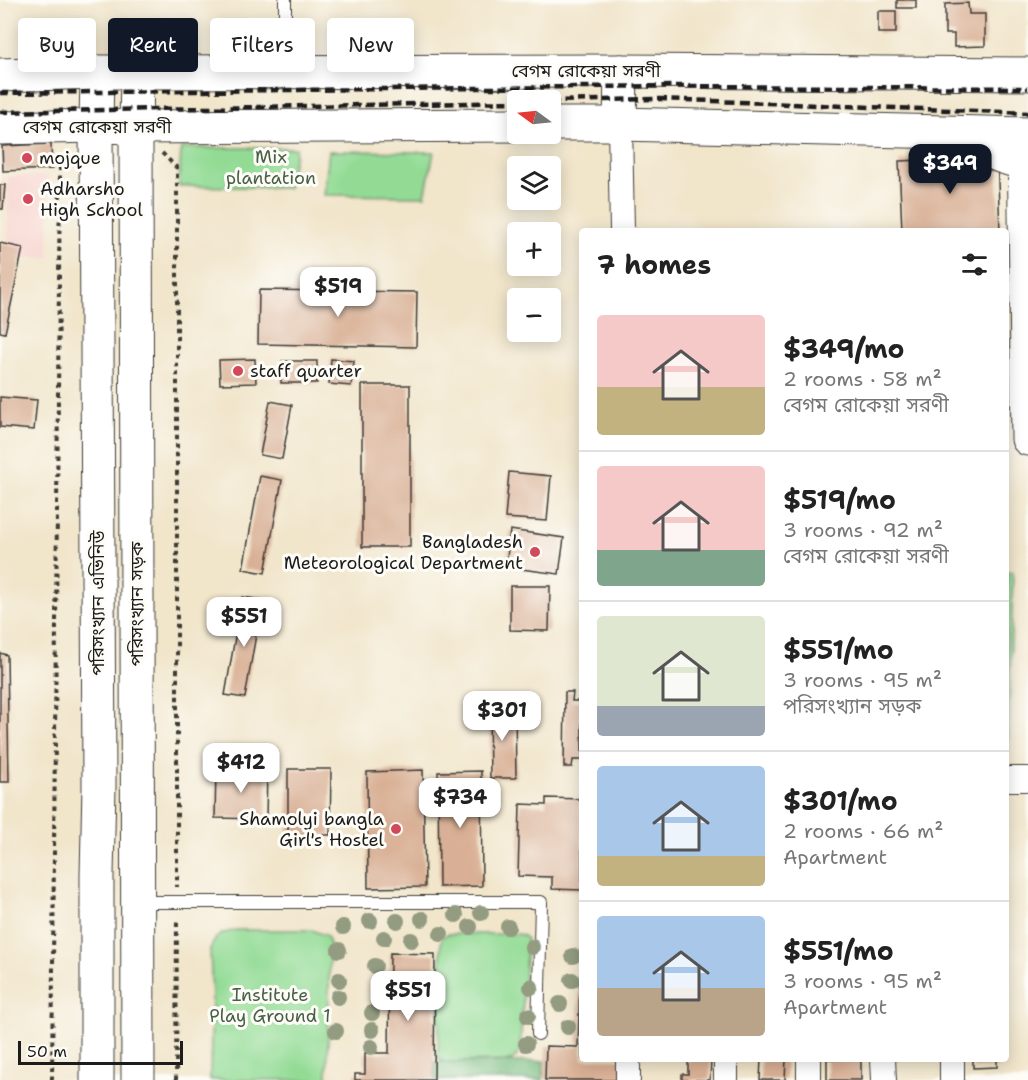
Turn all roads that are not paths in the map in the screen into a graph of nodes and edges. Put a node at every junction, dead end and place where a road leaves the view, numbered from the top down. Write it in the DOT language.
graph roads {
  1 [pos="285,0"];
  2 [pos="285,18"];
  3 [pos="315,71"];
  4 [pos="621,71"];
  5 [pos="97,72"];
  6 [pos="108,72"];
  7 [pos="137,72"];
  8 [pos="1028,74"];
  9 [pos="0,75"];
  10 [pos="507,124"];
  11 [pos="561,124"];
  12 [pos="620,124"];
  13 [pos="96,126"];
  14 [pos="136,127"];
  15 [pos="0,128"];
  16 [pos="1026,150"];
  17 [pos="622,228"];
  18 [pos="1028,439"];
  19 [pos="1009,779"];
  20 [pos="1028,779"];
  21 [pos="138,902"];
  22 [pos="538,1034"];
  23 [pos="628,1062"];
  24 [pos="808,1062"];
  25 [pos="884,1062"];
  26 [pos="952,1062"];
  27 [pos="97,1080"];
  28 [pos="138,1080"];
  29 [pos="628,1080"];
  30 [pos="809,1080"];
  31 [pos="884,1080"];
  32 [pos="952,1080"];
  1 -- 2 [label="lane"];
  3 -- 4 [label="main road, বেগম রোকেয়া সরণী"];
  4 -- 8 [label="main road, বেগম রোকেয়া সরণী"];
  4 -- 12 [label="main road"];
  5 -- 6 [label="main road, বেগম রোকেয়া সরণী"];
  5 -- 9 [label="main road, বেগম রোকেয়া সরণী"];
  5 -- 13 [label="main road, পরিসংখ্যান এভিনিউ"];
  7 -- 14 [label="main road, পরিসংখ্যান সড়ক"];
  10 -- 14 [label="main road, বেগম রোকেয়া সরণী"];
  11 -- 12 [label="main road"];
  12 -- 16 [label="main road"];
  12 -- 17 [label="street"];
  13 -- 14 [label="main road, বেগম রোকেয়া সরণী"];
  13 -- 15 [label="main road, বেগম রোকেয়া সরণী"];
  13 -- 27 [label="main road, পরিসংখ্যান এভিনিউ"];
  14 -- 21 [label="main road, পরিসংখ্যান সড়ক"];
  16 -- 18 [label="main road"];
  19 -- 20 [label="street"];
  21 -- 22 [label="lane"];
  21 -- 28 [label="main road, পরিসংখ্যান সড়ক"];
  23 -- 29 [label="street"];
  24 -- 30 [label="street"];
  25 -- 31 [label="street"];
  26 -- 32 [label="street"];
}
